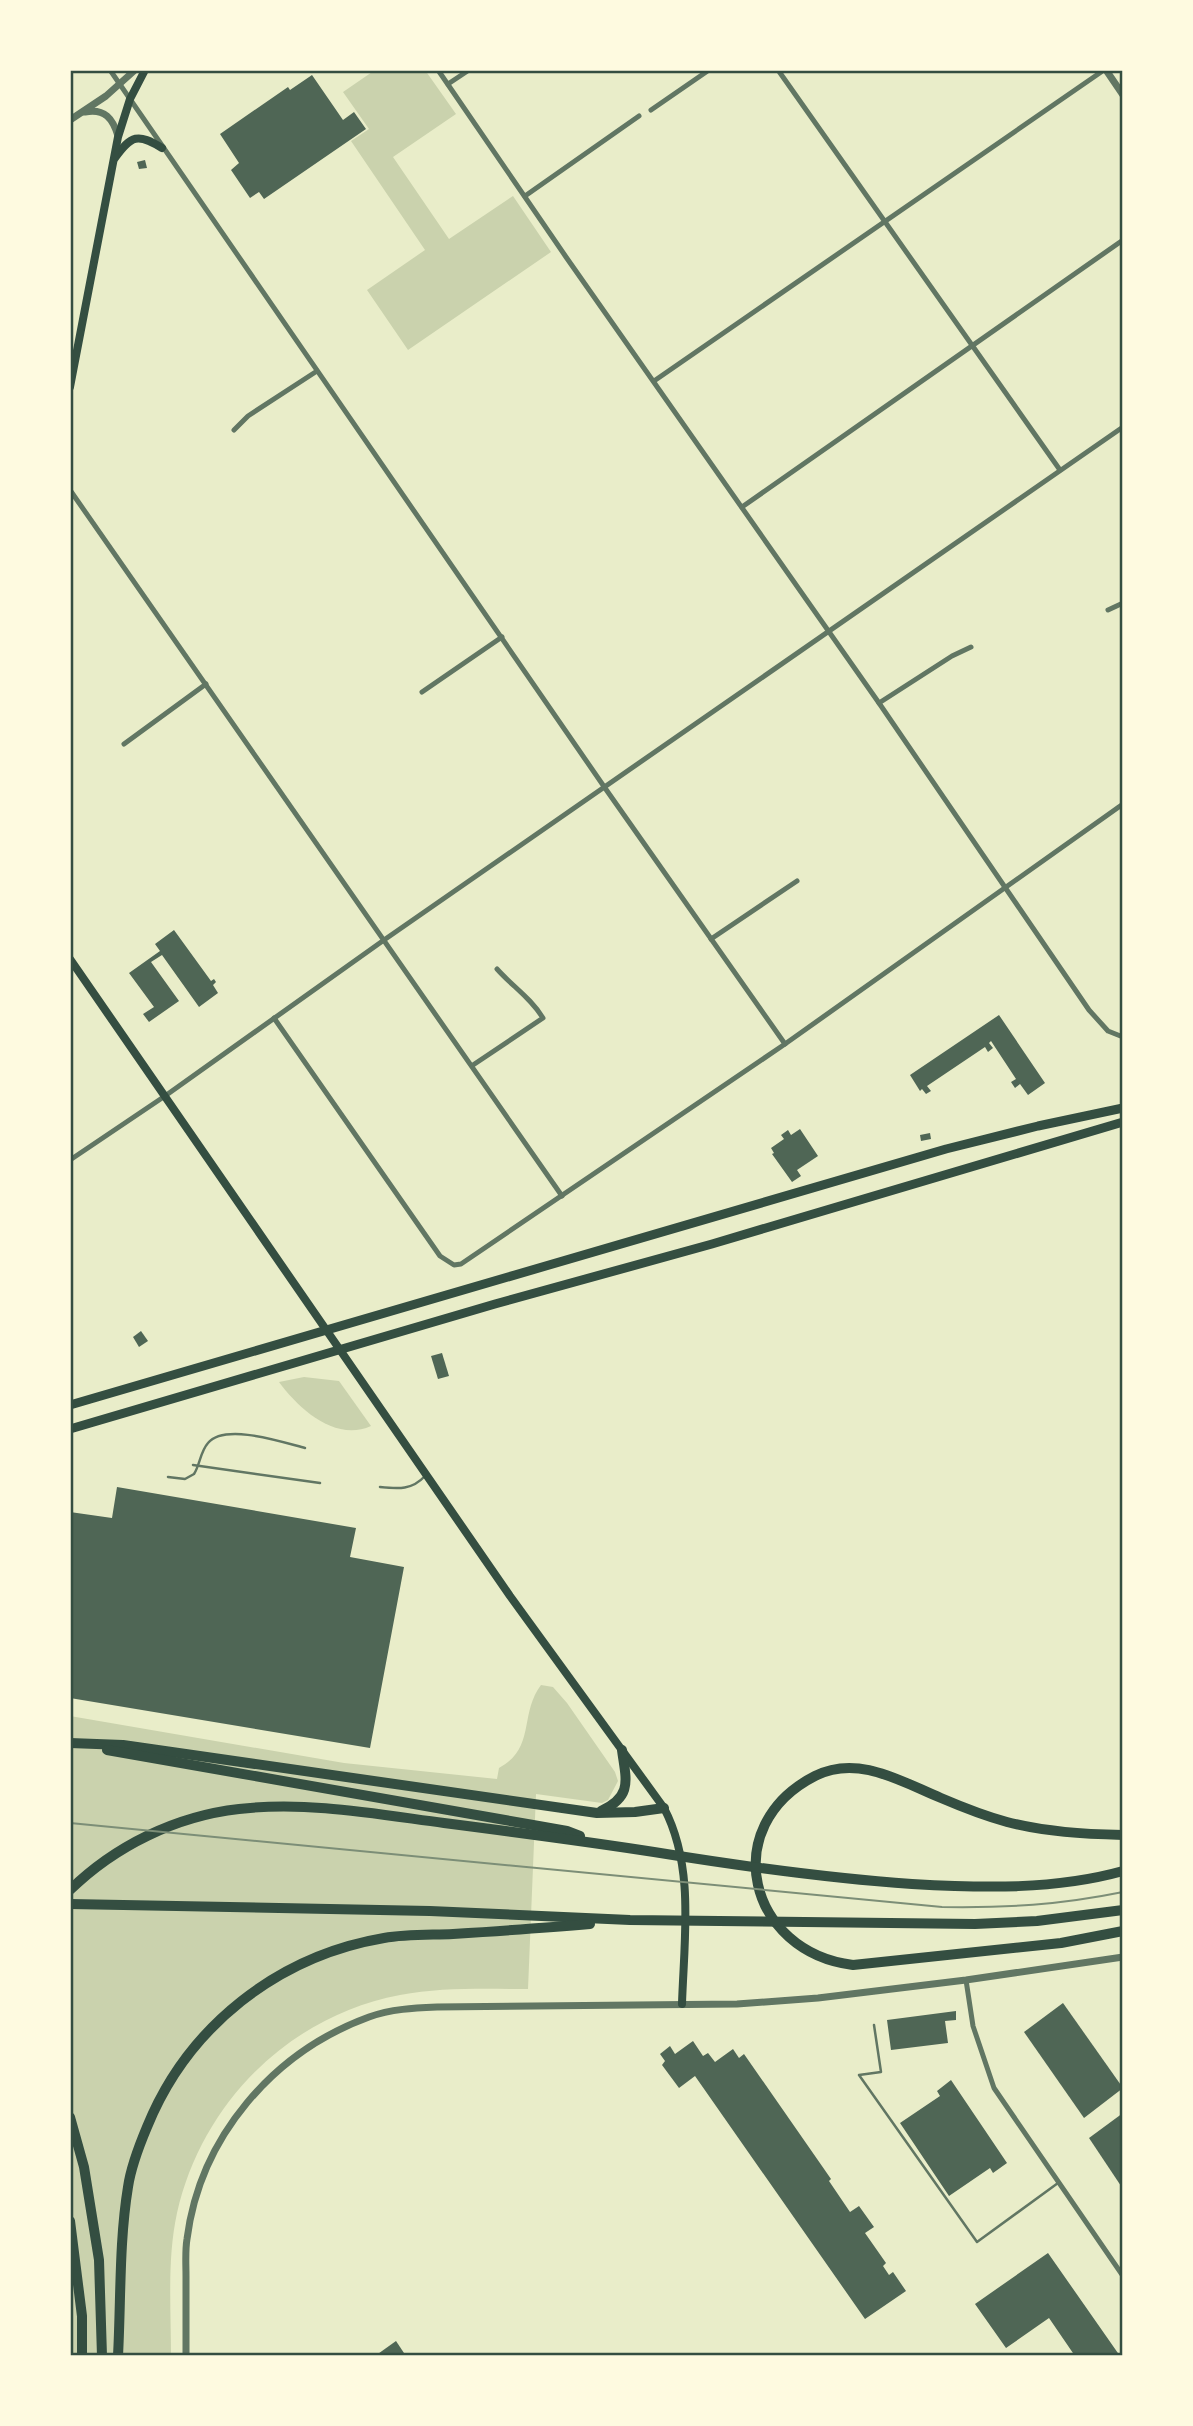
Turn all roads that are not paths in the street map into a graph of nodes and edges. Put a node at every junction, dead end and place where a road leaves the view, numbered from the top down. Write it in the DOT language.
graph roads {
  1 [pos="110,70"];
  2 [pos="135,70"];
  3 [pos="145,70"];
  4 [pos="438,70"];
  5 [pos="469,70"];
  6 [pos="709,70"];
  7 [pos="778,70"];
  8 [pos="1105,70"];
  9 [pos="120,84"];
  10 [pos="448,84"];
  11 [pos="1123,94"];
  12 [pos="130,99"];
  13 [pos="652,110"];
  14 [pos="81,113"];
  15 [pos="639,116"];
  16 [pos="70,120"];
  17 [pos="118,137"];
  18 [pos="162,148"];
  19 [pos="113,160"];
  20 [pos="525,196"];
  21 [pos="884,222"];
  22 [pos="1123,240"];
  23 [pos="972,345"];
  24 [pos="317,371"];
  25 [pos="654,381"];
  26 [pos="70,387"];
  27 [pos="1123,427"];
  28 [pos="234,430"];
  29 [pos="1060,470"];
  30 [pos="70,490"];
  31 [pos="742,507"];
  32 [pos="1123,603"];
  33 [pos="1108,610"];
  34 [pos="829,632"];
  35 [pos="502,637"];
  36 [pos="971,647"];
  37 [pos="206,684"];
  38 [pos="422,692"];
  39 [pos="879,703"];
  40 [pos="124,744"];
  41 [pos="605,788"];
  42 [pos="1123,804"];
  43 [pos="797,881"];
  44 [pos="1004,888"];
  45 [pos="711,939"];
  46 [pos="384,940"];
  47 [pos="70,960"];
  48 [pos="497,969"];
  49 [pos="274,1018"];
  50 [pos="1123,1037"];
  51 [pos="785,1044"];
  52 [pos="472,1065"];
  53 [pos="165,1096"];
  54 [pos="1123,1108"];
  55 [pos="1123,1122"];
  56 [pos="70,1160"];
  57 [pos="562,1196"];
  58 [pos="326,1330"];
  59 [pos="339,1350"];
  60 [pos="70,1405"];
  61 [pos="70,1429"];
  62 [pos="305,1448"];
  63 [pos="193,1465"];
  64 [pos="426,1475"];
  65 [pos="168,1477"];
  66 [pos="320,1483"];
  67 [pos="380,1487"];
  68 [pos="70,1743"];
  69 [pos="622,1750"];
  70 [pos="664,1808"];
  71 [pos="597,1812"];
  72 [pos="1123,1836"];
  73 [pos="599,1843"];
  74 [pos="1123,1871"];
  75 [pos="70,1890"];
  76 [pos="70,1904"];
  77 [pos="1123,1910"];
  78 [pos="630,1920"];
  79 [pos="1123,1931"];
  80 [pos="1123,1957"];
  81 [pos="966,1980"];
  82 [pos="682,2004"];
  83 [pos="874,2025"];
  84 [pos="70,2118"];
  85 [pos="1058,2183"];
  86 [pos="70,2221"];
  87 [pos="1123,2276"];
  88 [pos="82,2356"];
  89 [pos="102,2356"];
  90 [pos="118,2356"];
  91 [pos="186,2356"];
  1 -- 9 [label="street"];
  2 -- 9 [label="street"];
  3 -- 12 [label="main road"];
  4 -- 10 [label="street"];
  5 -- 10 [label="street"];
  6 -- 13 [label="street"];
  7 -- 21 [label="street"];
  8 -- 11 [label="street"];
  8 -- 21 [label="street"];
  9 -- 12 [label="street"];
  9 -- 14 [label="street"];
  10 -- 20 [label="street"];
  12 -- 17 [label="main road"];
  12 -- 18 [label="street"];
  14 -- 16 [label="street"];
  14 -- 17 [label="street"];
  15 -- 20 [label="street"];
  17 -- 19 [label="main road"];
  18 -- 19 [label="main road"];
  18 -- 24 [label="street"];
  19 -- 26 [label="main road"];
  20 -- 25 [label="street"];
  21 -- 23 [label="street"];
  21 -- 25 [label="street"];
  22 -- 23 [label="street"];
  23 -- 29 [label="street"];
  23 -- 31 [label="street"];
  24 -- 28 [label="street"];
  24 -- 35 [label="street"];
  25 -- 31 [label="street"];
  27 -- 29 [label="street"];
  29 -- 34 [label="street"];
  30 -- 37 [label="street"];
  31 -- 34 [label="street"];
  32 -- 33 [label="street"];
  34 -- 39 [label="street"];
  34 -- 41 [label="street"];
  35 -- 38 [label="street"];
  35 -- 41 [label="street"];
  36 -- 39 [label="street"];
  37 -- 40 [label="street"];
  37 -- 46 [label="street"];
  39 -- 44 [label="street"];
  41 -- 45 [label="street"];
  41 -- 46 [label="street"];
  42 -- 44 [label="street"];
  43 -- 45 [label="street"];
  44 -- 50 [label="street"];
  44 -- 51 [label="street"];
  45 -- 51 [label="street"];
  46 -- 49 [label="street"];
  46 -- 52 [label="street"];
  47 -- 53 [label="main road"];
  48 -- 52 [label="street"];
  49 -- 53 [label="street"];
  49 -- 57 [label="street"];
  51 -- 57 [label="street"];
  52 -- 57 [label="street"];
  53 -- 56 [label="street"];
  53 -- 58 [label="main road"];
  54 -- 58 [label="main road"];
  55 -- 59 [label="main road"];
  58 -- 59 [label="main road"];
  58 -- 60 [label="main road"];
  59 -- 61 [label="main road"];
  59 -- 64 [label="main road"];
  62 -- 65 [label="lane"];
  63 -- 66 [label="lane"];
  64 -- 67 [label="lane"];
  64 -- 69 [label="main road"];
  68 -- 71 [label="highway"];
  68 -- 73 [label="highway"];
  69 -- 70 [label="main road"];
  69 -- 71 [label="highway"];
  70 -- 71 [label="highway"];
  70 -- 82 [label="main road"];
  72 -- 79 [label="highway"];
  73 -- 74 [label="highway"];
  73 -- 75 [label="highway"];
  76 -- 78 [label="highway"];
  77 -- 78 [label="highway"];
  78 -- 90 [label="highway"];
  80 -- 81 [label="street"];
  81 -- 82 [label="street"];
  81 -- 85 [label="street"];
  82 -- 91 [label="street"];
  83 -- 85 [label="lane"];
  84 -- 89 [label="highway"];
  85 -- 87 [label="street"];
  86 -- 88 [label="highway"];
}
